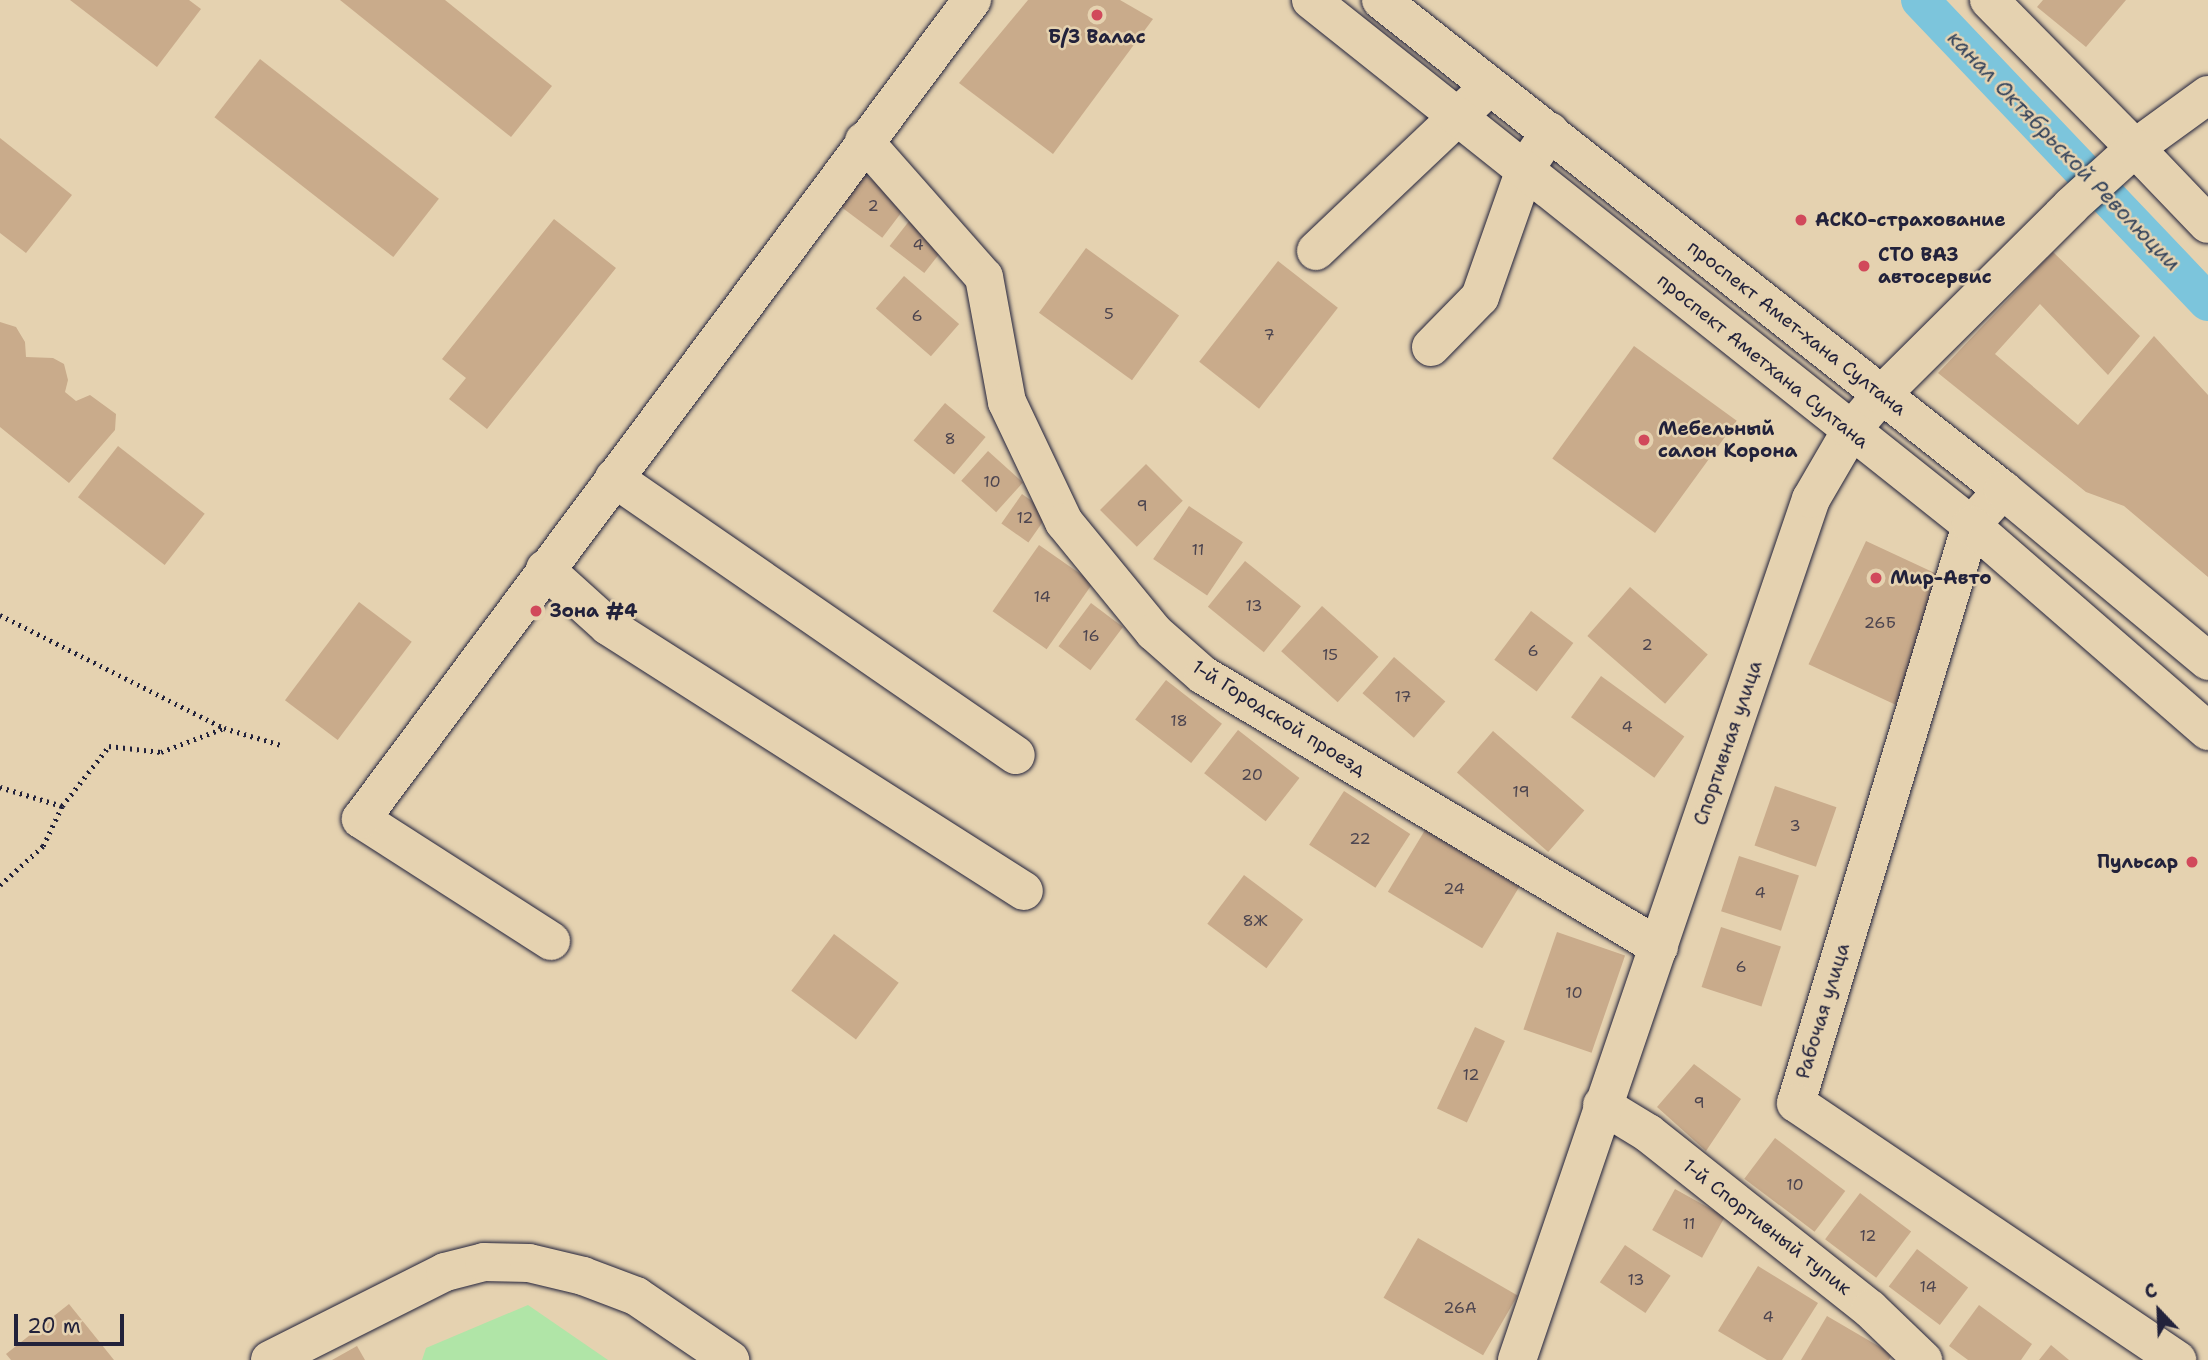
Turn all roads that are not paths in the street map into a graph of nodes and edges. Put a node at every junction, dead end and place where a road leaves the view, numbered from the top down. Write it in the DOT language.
graph roads {
  1 [pos="972,0"];
  2 [pos="1311,0"];
  3 [pos="1381,0"];
  4 [pos="1989,0"];
  5 [pos="1489,87"];
  6 [pos="2208,95"];
  7 [pos="1460,115"];
  8 [pos="1550,132"];
  9 [pos="864,141"];
  10 [pos="2135,148"];
  11 [pos="1525,169"];
  12 [pos="2208,224"];
  13 [pos="1316,251"];
  14 [pos="1431,347"];
  15 [pos="1881,395"];
  16 [pos="1850,432"];
  17 [pos="614,478"];
  18 [pos="2003,489"];
  19 [pos="1971,525"];
  20 [pos="545,569"];
  21 [pos="2208,661"];
  22 [pos="2208,731"];
  23 [pos="1016,755"];
  24 [pos="1024,891"];
  25 [pos="551,941"];
  26 [pos="1659,947"];
  27 [pos="1602,1105"];
  28 [pos="270,1360"];
  29 [pos="730,1360"];
  30 [pos="1517,1360"];
  31 [pos="1923,1360"];
  32 [pos="2176,1360"];
  1 -- 9 [label="street"];
  2 -- 7 [label="street, проспект Аметхана Султана"];
  3 -- 5 [label="street, проспект Амет-хана Султана"];
  4 -- 10 [label="street"];
  5 -- 7 [label="street"];
  5 -- 8 [label="street, проспект Амет-хана Султана"];
  6 -- 10 [label="street, Спортивная улица"];
  7 -- 11 [label="street, проспект Аметхана Султана"];
  7 -- 13 [label="street"];
  8 -- 11 [label="street"];
  8 -- 15 [label="street, проспект Амет-хана Султана"];
  9 -- 17 [label="street"];
  9 -- 26 [label="street, 1-й Городской проезд"];
  10 -- 12 [label="street"];
  10 -- 15 [label="street, Спортивная улица"];
  11 -- 14 [label="street"];
  11 -- 16 [label="street, проспект Аметхана Султана"];
  15 -- 16 [label="street, Спортивная улица"];
  15 -- 18 [label="street, проспект Амет-хана Султана"];
  16 -- 19 [label="street, проспект Аметхана Султана"];
  16 -- 26 [label="street, Спортивная улица"];
  17 -- 20 [label="street"];
  17 -- 23 [label="street"];
  18 -- 19 [label="street, Рабочая улица"];
  18 -- 21 [label="street, проспект Амет-хана Султана"];
  19 -- 22 [label="street, проспект Аметхана Султана"];
  19 -- 32 [label="street, Рабочая улица"];
  20 -- 24 [label="street"];
  20 -- 25 [label="street"];
  26 -- 27 [label="street, Спортивная улица"];
  27 -- 30 [label="street, Спортивная улица"];
  27 -- 31 [label="street, 1-й Спортивный тупик"];
  28 -- 29 [label="street"];
}
